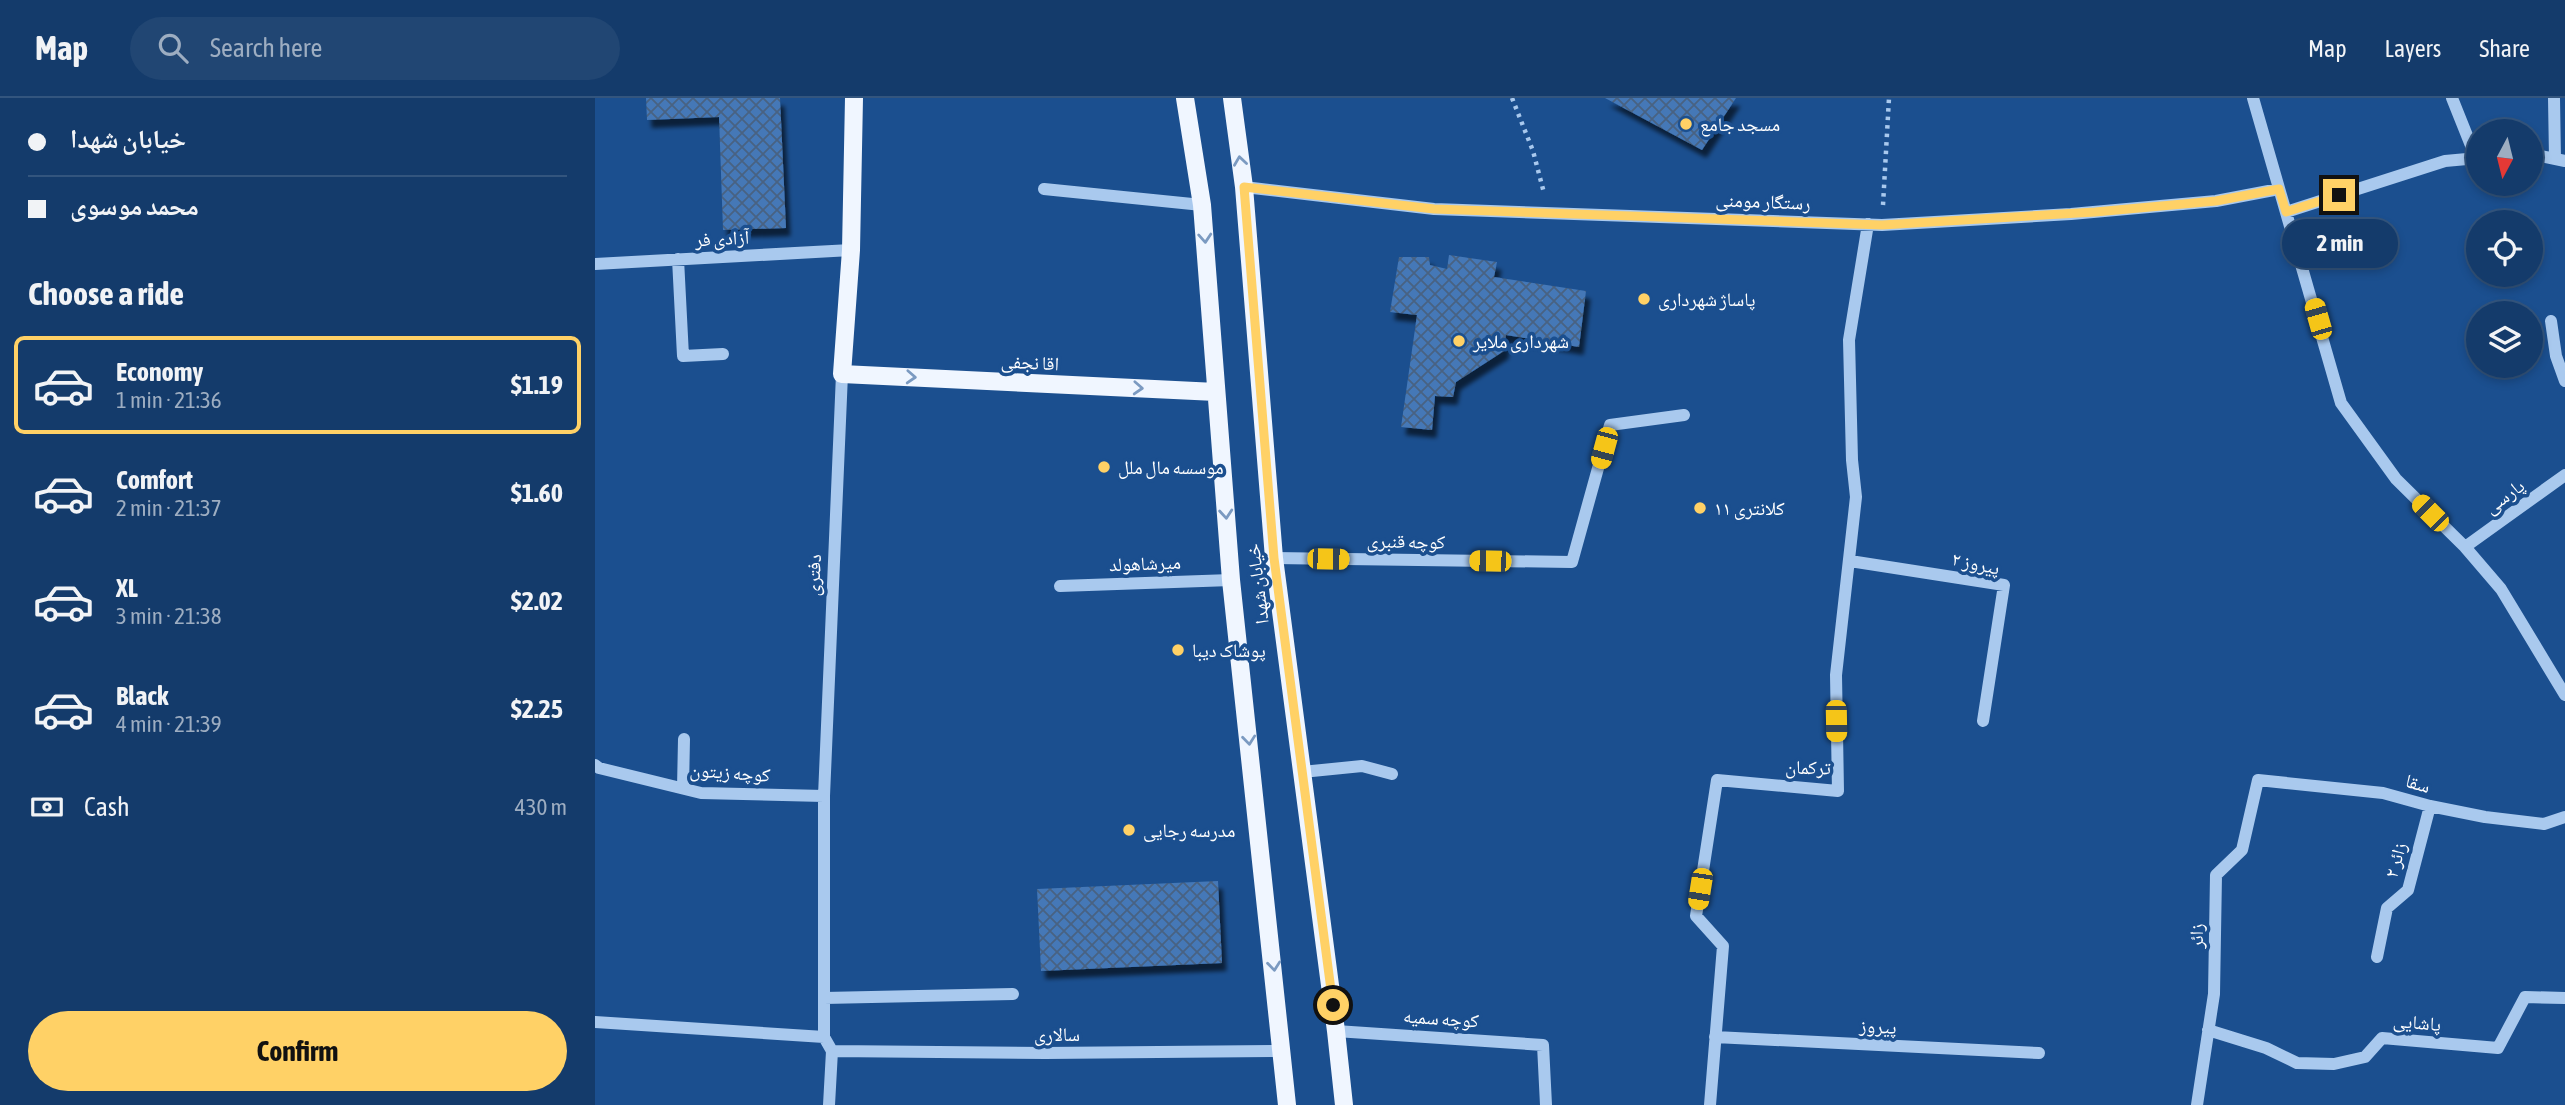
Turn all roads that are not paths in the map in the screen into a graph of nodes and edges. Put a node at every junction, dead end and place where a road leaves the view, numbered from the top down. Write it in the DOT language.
graph roads {
  1 [pos="854,98"];
  2 [pos="1185,98"];
  3 [pos="1232,98"];
  4 [pos="2253,98"];
  5 [pos="2452,98"];
  6 [pos="2554,98"];
  7 [pos="2466,132"];
  8 [pos="2466,159"];
  9 [pos="2560,160"];
  10 [pos="1244,187"];
  11 [pos="1044,188"];
  12 [pos="2279,189"];
  13 [pos="1202,205"];
  14 [pos="2286,212"];
  15 [pos="1867,224"];
  16 [pos="851,250"];
  17 [pos="678,259"];
  18 [pos="595,264"];
  19 [pos="2551,321"];
  20 [pos="723,354"];
  21 [pos="842,374"];
  22 [pos="2565,381"];
  23 [pos="1216,392"];
  24 [pos="1684,415"];
  25 [pos="2565,475"];
  26 [pos="2465,547"];
  27 [pos="1274,558"];
  28 [pos="1850,561"];
  29 [pos="1231,580"];
  30 [pos="1060,586"];
  31 [pos="2565,695"];
  32 [pos="1983,721"];
  33 [pos="684,738"];
  34 [pos="595,765"];
  35 [pos="1302,772"];
  36 [pos="1392,774"];
  37 [pos="2258,779"];
  38 [pos="683,788"];
  39 [pos="824,796"];
  40 [pos="2430,806"];
  41 [pos="2565,817"];
  42 [pos="2377,957"];
  43 [pos="1013,994"];
  44 [pos="824,998"];
  45 [pos="2565,998"];
  46 [pos="595,1022"];
  47 [pos="2208,1030"];
  48 [pos="1336,1031"];
  49 [pos="824,1037"];
  50 [pos="1715,1037"];
  51 [pos="832,1051"];
  52 [pos="1283,1051"];
  53 [pos="2039,1054"];
  54 [pos="829,1105"];
  55 [pos="1287,1105"];
  56 [pos="1344,1105"];
  57 [pos="1546,1105"];
  58 [pos="1710,1105"];
  59 [pos="2197,1105"];
  1 -- 16 [label="main road, دفتری"];
  2 -- 13 [label="main road, خیابان شهدا"];
  10 -- 3 [label="main road, خیابان شهدا, one-way"];
  4 -- 12 [label="street"];
  5 -- 7 [label="street"];
  6 -- 9 [label="street"];
  8 -- 14 [label="street"];
  10 -- 15 [label="street, رستگار مومنی"];
  10 -- 27 [label="main road, خیابان شهدا"];
  11 -- 13 [label="street"];
  12 -- 14 [label="street"];
  12 -- 15 [label="street, رستگار مومنی"];
  13 -- 23 [label="main road, خیابان شهدا, one-way"];
  14 -- 26 [label="street"];
  15 -- 28 [label="street, ترکمان"];
  16 -- 17 [label="street, آزادی فر"];
  16 -- 21 [label="main road, دفتری"];
  17 -- 18 [label="street, آزادی فر"];
  17 -- 20 [label="street"];
  19 -- 22 [label="street"];
  21 -- 23 [label="main road, اقا نجفی, one-way"];
  21 -- 39 [label="street, دفتری"];
  23 -- 29 [label="main road, خیابان شهدا, one-way"];
  24 -- 27 [label="street, کوچه قنبری"];
  25 -- 26 [label="street, پارسی"];
  26 -- 31 [label="street"];
  27 -- 35 [label="main road, خیابان شهدا"];
  28 -- 32 [label="street, پیروز ۲"];
  28 -- 50 [label="street, ترکمان"];
  29 -- 30 [label="street, میرشاهولد"];
  29 -- 52 [label="main road, خیابان شهدا, one-way"];
  33 -- 38 [label="street"];
  34 -- 38 [label="street, کوچه زیتون"];
  35 -- 36 [label="street"];
  35 -- 48 [label="main road, خیابان شهدا"];
  37 -- 40 [label="street, سقا"];
  37 -- 47 [label="street, زائر"];
  38 -- 39 [label="street, کوچه زیتون"];
  39 -- 44 [label="street, دفتری"];
  40 -- 41 [label="street, سقا"];
  40 -- 42 [label="street, زائر ۲"];
  43 -- 44 [label="street"];
  44 -- 49 [label="street, دفتری"];
  45 -- 47 [label="street, پاشایی"];
  46 -- 49 [label="street"];
  47 -- 59 [label="street, زائر"];
  48 -- 56 [label="main road, خیابان شهدا"];
  48 -- 57 [label="street, کوچه سمیه"];
  49 -- 51 [label="street, دفتری"];
  50 -- 53 [label="street, پیروز"];
  50 -- 58 [label="street, ترکمان"];
  51 -- 52 [label="street, سالاری"];
  51 -- 54 [label="street"];
  52 -- 55 [label="main road, خیابان شهدا"];
}
